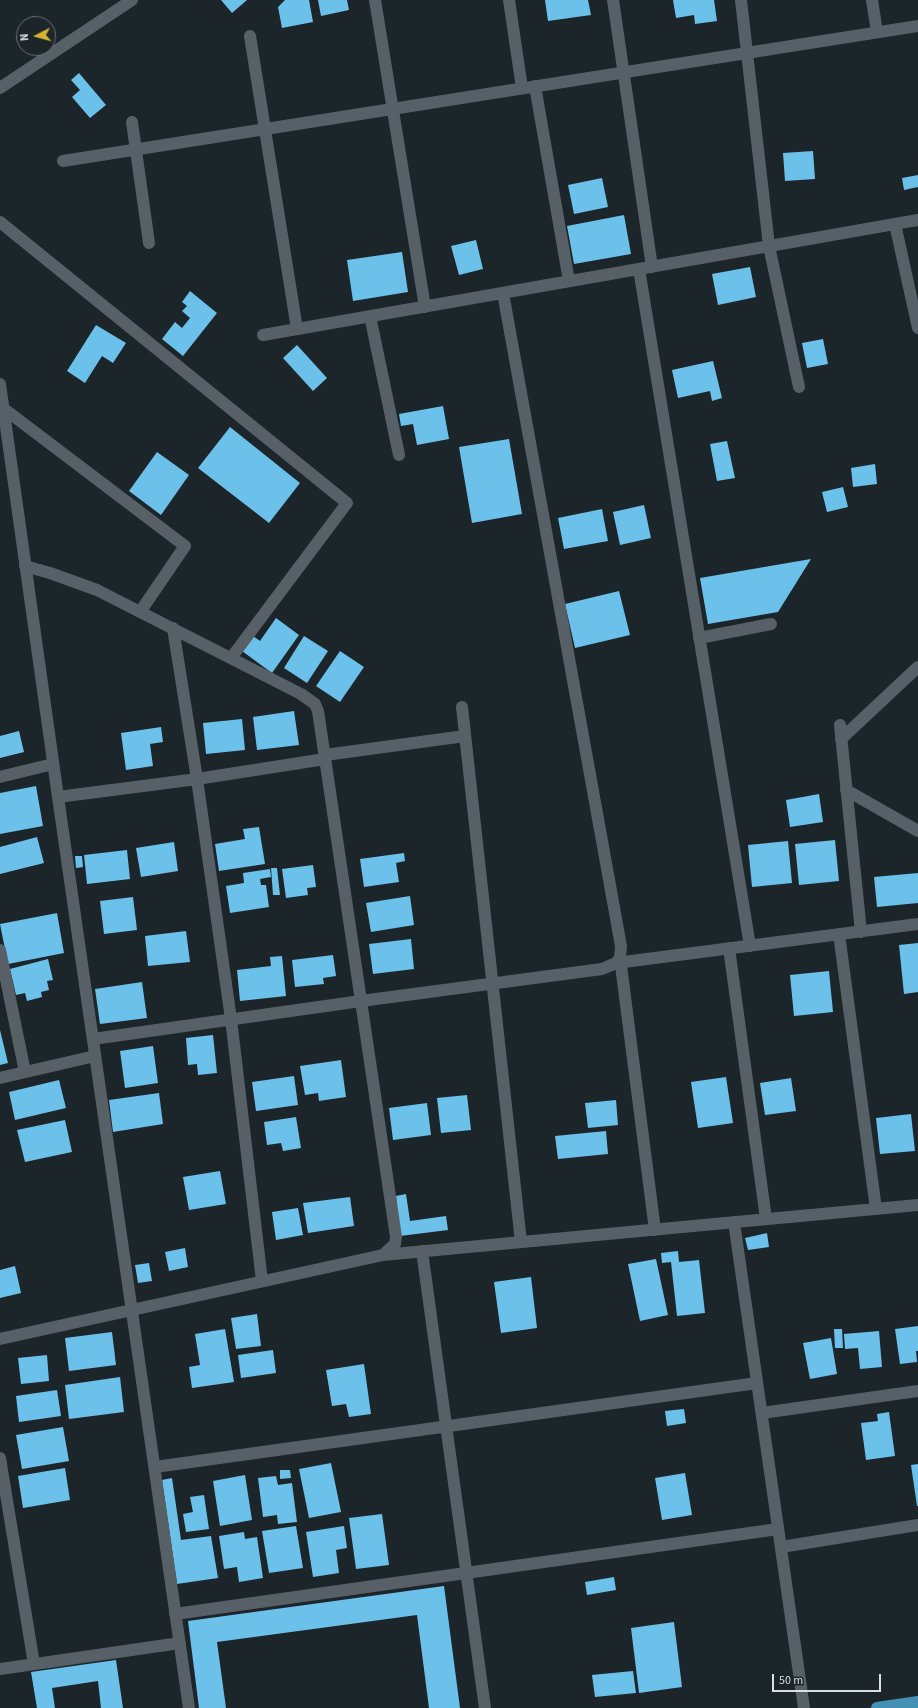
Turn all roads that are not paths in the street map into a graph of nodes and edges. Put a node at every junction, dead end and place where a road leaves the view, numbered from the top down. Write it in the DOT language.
graph roads {
  1 [pos="132,0"];
  2 [pos="375,0"];
  3 [pos="509,0"];
  4 [pos="613,0"];
  5 [pos="741,0"];
  6 [pos="872,0"];
  7 [pos="918,26"];
  8 [pos="877,32"];
  9 [pos="250,36"];
  10 [pos="747,52"];
  11 [pos="623,72"];
  12 [pos="535,86"];
  13 [pos="0,88"];
  14 [pos="522,88"];
  15 [pos="393,108"];
  16 [pos="132,122"];
  17 [pos="265,129"];
  18 [pos="136,149"];
  19 [pos="63,161"];
  20 [pos="918,220"];
  21 [pos="0,222"];
  22 [pos="895,224"];
  23 [pos="149,243"];
  24 [pos="769,246"];
  25 [pos="652,267"];
  26 [pos="638,269"];
  27 [pos="569,281"];
  28 [pos="503,293"];
  29 [pos="425,307"];
  30 [pos="370,316"];
  31 [pos="918,328"];
  32 [pos="297,329"];
  33 [pos="264,335"];
  34 [pos="0,384"];
  35 [pos="799,387"];
  36 [pos="3,408"];
  37 [pos="399,455"];
  38 [pos="26,566"];
  39 [pos="140,612"];
  40 [pos="771,624"];
  41 [pos="173,628"];
  42 [pos="699,638"];
  43 [pos="231,658"];
  44 [pos="918,667"];
  45 [pos="462,707"];
  46 [pos="840,725"];
  47 [pos="465,736"];
  48 [pos="841,739"];
  49 [pos="325,757"];
  50 [pos="53,764"];
  51 [pos="0,777"];
  52 [pos="197,779"];
  53 [pos="846,790"];
  54 [pos="58,797"];
  55 [pos="918,831"];
  56 [pos="918,924"];
  57 [pos="861,932"];
  58 [pos="839,934"];
  59 [pos="750,946"];
  60 [pos="729,948"];
  61 [pos="0,950"];
  62 [pos="619,961"];
  63 [pos="492,984"];
  64 [pos="361,1001"];
  65 [pos="231,1019"];
  66 [pos="93,1039"];
  67 [pos="95,1056"];
  68 [pos="24,1072"];
  69 [pos="0,1078"];
  70 [pos="918,1205"];
  71 [pos="876,1209"];
  72 [pos="766,1219"];
  73 [pos="734,1222"];
  74 [pos="655,1230"];
  75 [pos="521,1242"];
  76 [pos="422,1251"];
  77 [pos="383,1255"];
  78 [pos="262,1281"];
  79 [pos="132,1309"];
  80 [pos="0,1339"];
  81 [pos="757,1383"];
  82 [pos="918,1391"];
  83 [pos="762,1413"];
  84 [pos="446,1427"];
  85 [pos="0,1458"];
  86 [pos="155,1467"];
  87 [pos="918,1525"];
  88 [pos="778,1529"];
  89 [pos="781,1547"];
  90 [pos="466,1573"];
  91 [pos="175,1614"];
  92 [pos="180,1643"];
  93 [pos="34,1664"];
  94 [pos="0,1669"];
  95 [pos="918,1702"];
  96 [pos="189,1708"];
  97 [pos="485,1708"];
  98 [pos="804,1708"];
  99 [pos="877,1708"];
  1 -- 13 [label="street"];
  2 -- 15 [label="street"];
  3 -- 14 [label="street"];
  4 -- 11 [label="street"];
  5 -- 10 [label="street"];
  6 -- 8 [label="street"];
  7 -- 8 [label="street"];
  8 -- 10 [label="street"];
  9 -- 17 [label="street"];
  10 -- 11 [label="street"];
  10 -- 24 [label="street"];
  11 -- 12 [label="street"];
  11 -- 25 [label="street"];
  12 -- 14 [label="street"];
  12 -- 27 [label="street"];
  14 -- 15 [label="street"];
  15 -- 17 [label="street"];
  15 -- 29 [label="street"];
  16 -- 18 [label="street"];
  17 -- 18 [label="street"];
  17 -- 32 [label="street"];
  18 -- 19 [label="street"];
  18 -- 23 [label="street"];
  20 -- 22 [label="street"];
  21 -- 43 [label="street"];
  22 -- 24 [label="street"];
  22 -- 31 [label="street"];
  24 -- 25 [label="street"];
  24 -- 35 [label="street"];
  25 -- 26 [label="street"];
  26 -- 27 [label="street"];
  26 -- 42 [label="street"];
  27 -- 28 [label="street"];
  28 -- 29 [label="street"];
  28 -- 62 [label="street"];
  29 -- 30 [label="street"];
  30 -- 32 [label="street"];
  30 -- 37 [label="street"];
  32 -- 33 [label="street"];
  34 -- 36 [label="street"];
  36 -- 38 [label="street"];
  36 -- 39 [label="street"];
  38 -- 39 [label="street"];
  38 -- 50 [label="street"];
  39 -- 41 [label="street"];
  40 -- 42 [label="street"];
  41 -- 43 [label="street"];
  41 -- 52 [label="street"];
  42 -- 59 [label="street"];
  43 -- 49 [label="street"];
  44 -- 48 [label="street"];
  45 -- 47 [label="street"];
  46 -- 48 [label="street"];
  47 -- 49 [label="street"];
  47 -- 63 [label="street"];
  48 -- 53 [label="street"];
  49 -- 52 [label="street"];
  49 -- 64 [label="street"];
  50 -- 51 [label="street"];
  50 -- 54 [label="street"];
  52 -- 54 [label="street"];
  52 -- 65 [label="street"];
  53 -- 55 [label="street"];
  53 -- 57 [label="street"];
  54 -- 66 [label="street"];
  56 -- 57 [label="street"];
  57 -- 58 [label="street"];
  58 -- 59 [label="street"];
  58 -- 71 [label="street"];
  59 -- 60 [label="street"];
  60 -- 62 [label="street"];
  60 -- 72 [label="street"];
  61 -- 68 [label="street"];
  62 -- 63 [label="street"];
  62 -- 74 [label="street"];
  63 -- 64 [label="street"];
  63 -- 75 [label="street"];
  64 -- 65 [label="street"];
  64 -- 77 [label="street"];
  65 -- 66 [label="street"];
  65 -- 78 [label="street"];
  66 -- 67 [label="street"];
  67 -- 68 [label="street"];
  67 -- 79 [label="street"];
  68 -- 69 [label="street"];
  70 -- 71 [label="street"];
  71 -- 72 [label="street"];
  72 -- 73 [label="street"];
  73 -- 74 [label="street"];
  73 -- 81 [label="street"];
  74 -- 75 [label="street"];
  75 -- 76 [label="street"];
  76 -- 77 [label="street"];
  76 -- 84 [label="street"];
  77 -- 78 [label="street"];
  78 -- 79 [label="street"];
  79 -- 80 [label="street"];
  79 -- 86 [label="street"];
  81 -- 83 [label="street"];
  81 -- 84 [label="street"];
  82 -- 83 [label="street"];
  83 -- 88 [label="street"];
  84 -- 86 [label="street"];
  84 -- 90 [label="street"];
  85 -- 93 [label="street"];
  86 -- 91 [label="street"];
  87 -- 89 [label="street"];
  88 -- 89 [label="street"];
  88 -- 90 [label="street"];
  89 -- 98 [label="street"];
  90 -- 91 [label="street"];
  90 -- 97 [label="street"];
  91 -- 92 [label="street"];
  92 -- 93 [label="street"];
  92 -- 96 [label="street"];
  93 -- 94 [label="street"];
  95 -- 99 [label="main road"];
}
